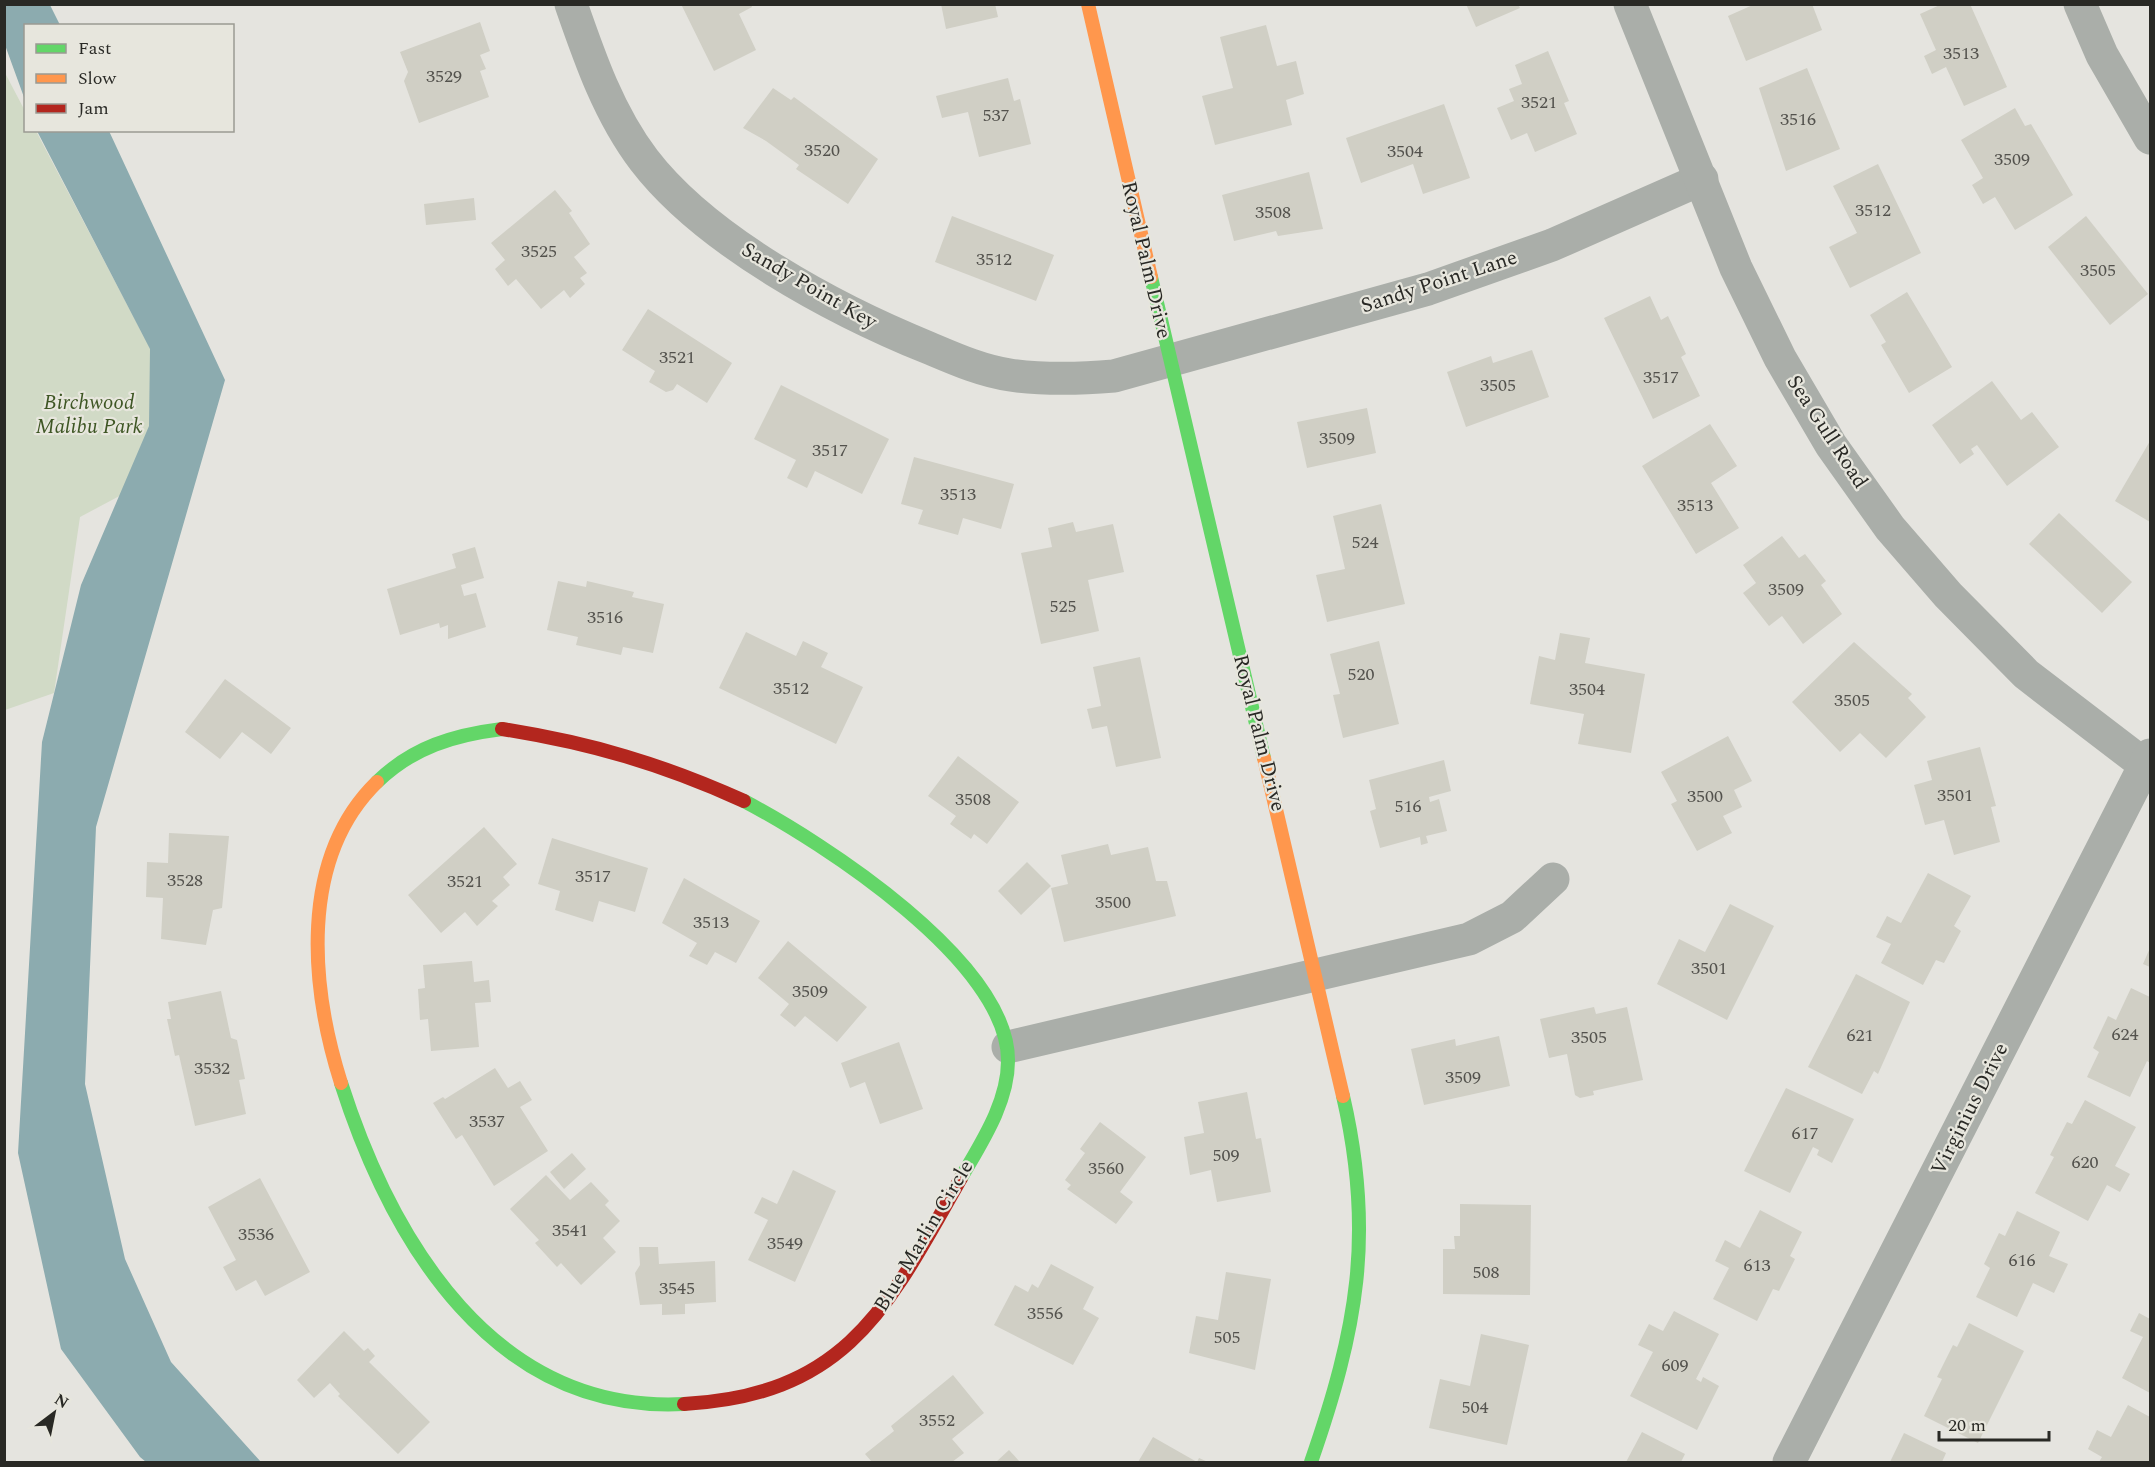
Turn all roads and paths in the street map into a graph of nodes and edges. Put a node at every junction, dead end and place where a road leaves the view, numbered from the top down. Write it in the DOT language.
graph roads {
  1 [pos="572,4"];
  2 [pos="1088,4"];
  3 [pos="1630,4"];
  4 [pos="2080,4"];
  5 [pos="2151,138"];
  6 [pos="1702,179"];
  7 [pos="1169,362"];
  8 [pos="2149,763"];
  9 [pos="1553,879"];
  10 [pos="1314,975"];
  11 [pos="1008,1047"];
  12 [pos="1311,1462"];
  13 [pos="1789,1462"];
  1 -- 7 [label="street, Sandy Point Key"];
  2 -- 7 [label="street, Royal Palm Drive"];
  3 -- 6 [label="street, Sea Gull Road"];
  4 -- 5 [label="street"];
  6 -- 7 [label="street, Sandy Point Lane"];
  6 -- 8 [label="street, Sea Gull Road"];
  7 -- 10 [label="street, Royal Palm Drive"];
  8 -- 13 [label="street, Virginius Drive"];
  9 -- 10 [label="street"];
  10 -- 11 [label="street"];
  10 -- 12 [label="street, Royal Palm Drive"];
  11 -- 11 [label="street, Blue Marlin Circle"];
}
